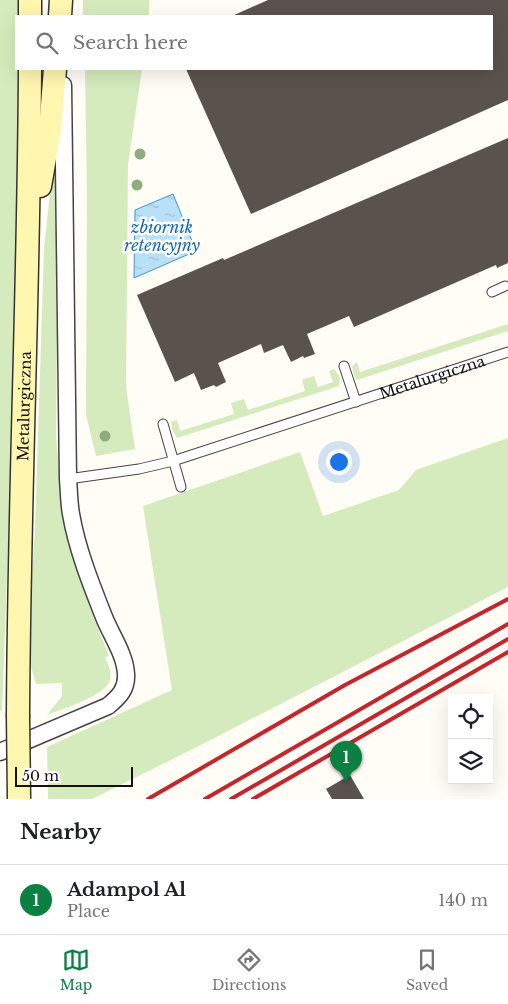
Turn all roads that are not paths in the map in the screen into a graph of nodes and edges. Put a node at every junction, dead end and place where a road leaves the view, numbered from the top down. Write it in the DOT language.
graph roads {
  1 [pos="30,0"];
  2 [pos="61,0"];
  3 [pos="30,15"];
  4 [pos="61,15"];
  5 [pos="30,70"];
  6 [pos="55,70"];
  7 [pos="63,70"];
  8 [pos="28,259"];
  9 [pos="505,286"];
  10 [pos="492,292"];
  11 [pos="508,352"];
  12 [pos="344,366"];
  13 [pos="356,402"];
  14 [pos="163,424"];
  15 [pos="173,460"];
  16 [pos="68,479"];
  17 [pos="181,487"];
  18 [pos="0,752"];
  19 [pos="18,799"];
  1 -- 3 [label="main road"];
  2 -- 4 [label="main road"];
  5 -- 8 [label="main road, Metalurgiczna"];
  6 -- 8 [label="main road"];
  7 -- 16 [label="street"];
  8 -- 19 [label="main road, Metalurgiczna, bridge"];
  9 -- 10 [label="lane"];
  11 -- 13 [label="lane, Metalurgiczna"];
  12 -- 13 [label="lane"];
  13 -- 15 [label="lane, Metalurgiczna"];
  14 -- 15 [label="lane"];
  15 -- 16 [label="lane, Metalurgiczna"];
  15 -- 17 [label="lane"];
  16 -- 18 [label="street"];
}
